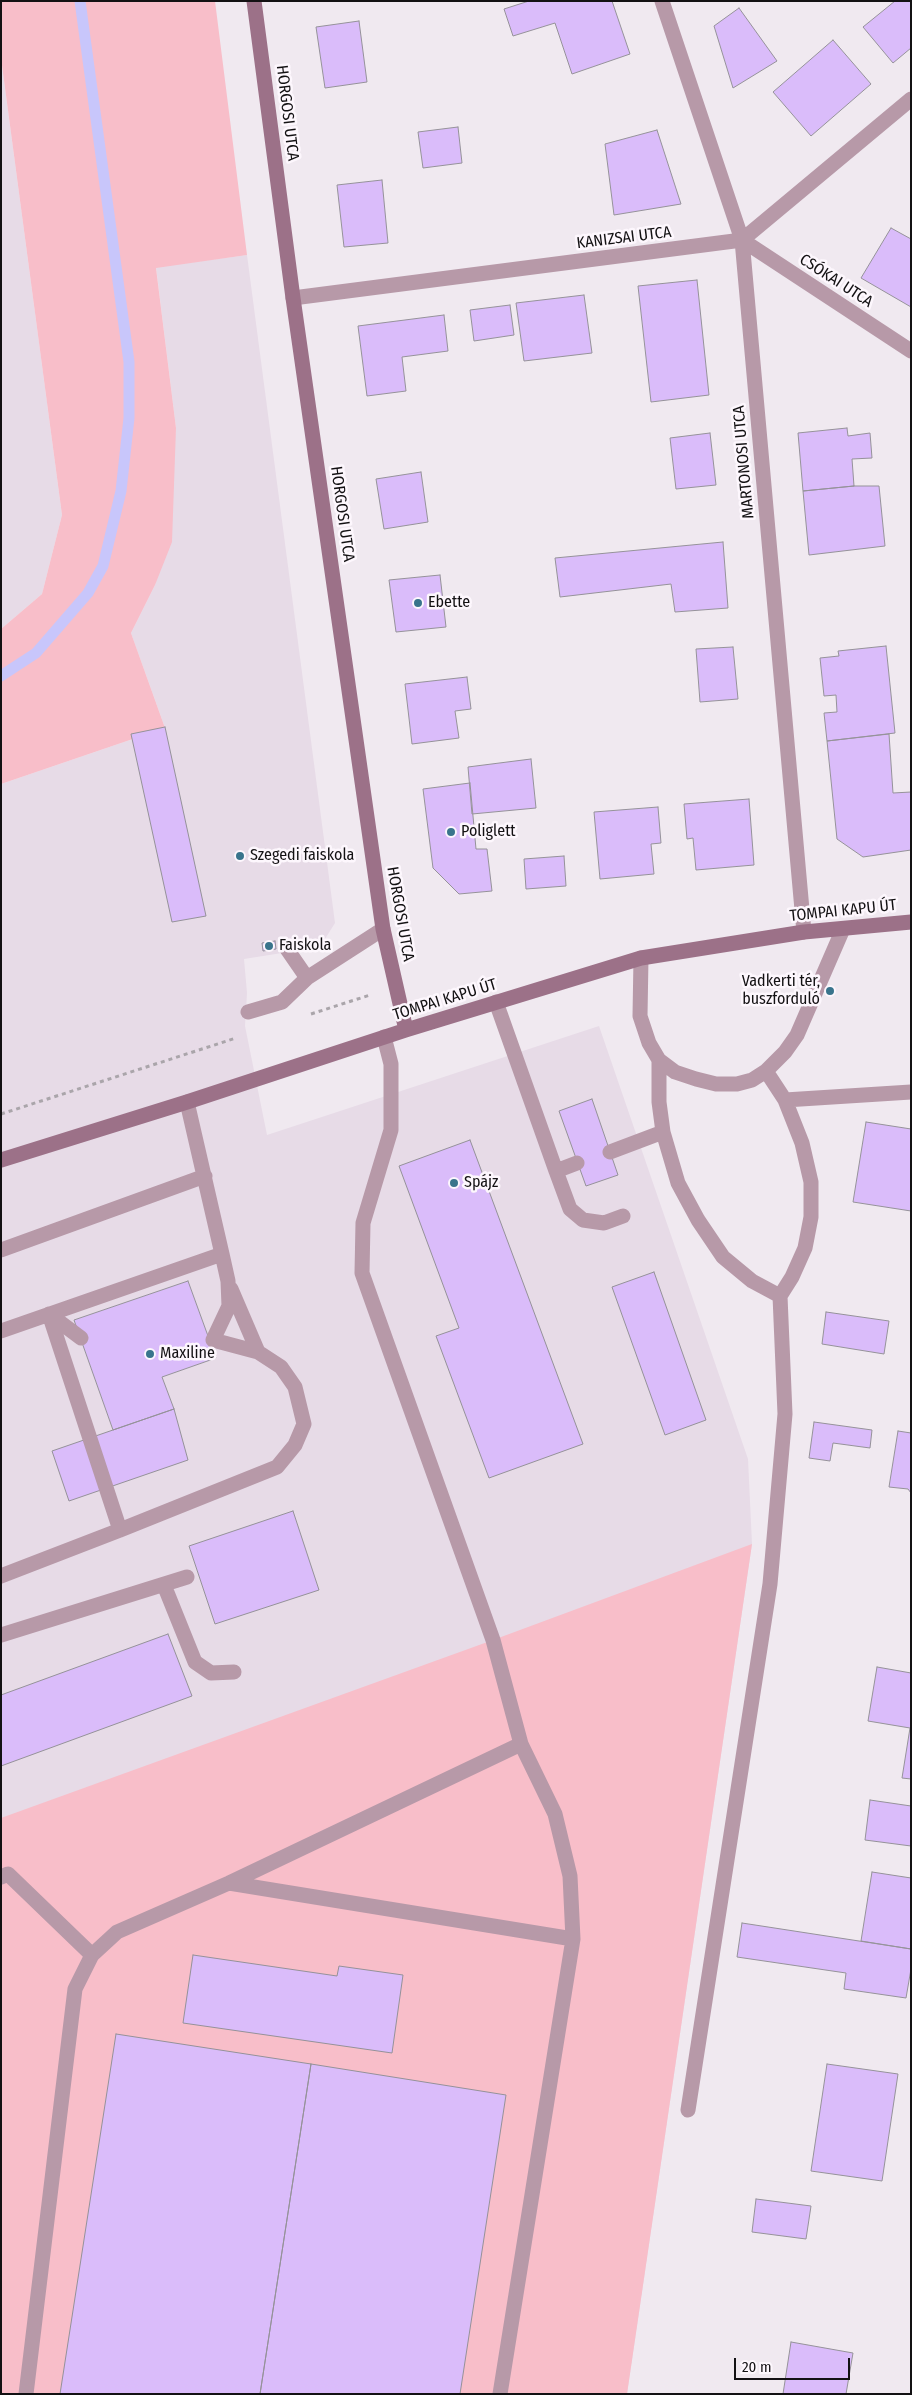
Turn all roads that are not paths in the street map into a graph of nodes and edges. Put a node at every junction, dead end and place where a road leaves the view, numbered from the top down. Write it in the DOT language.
graph roads {
  1 [pos="254,1"];
  2 [pos="662,1"];
  3 [pos="911,99"];
  4 [pos="742,240"];
  5 [pos="293,298"];
  6 [pos="911,351"];
  7 [pos="911,922"];
  8 [pos="383,929"];
  9 [pos="843,929"];
  10 [pos="804,932"];
  11 [pos="288,949"];
  12 [pos="640,958"];
  13 [pos="307,978"];
  14 [pos="496,1002"];
  15 [pos="248,1012"];
  16 [pos="406,1030"];
  17 [pos="384,1037"];
  18 [pos="660,1060"];
  19 [pos="766,1070"];
  20 [pos="911,1092"];
  21 [pos="785,1100"];
  22 [pos="187,1102"];
  23 [pos="663,1132"];
  24 [pos="610,1152"];
  25 [pos="1,1160"];
  26 [pos="577,1163"];
  27 [pos="556,1171"];
  28 [pos="204,1176"];
  29 [pos="623,1216"];
  30 [pos="1,1250"];
  31 [pos="222,1254"];
  32 [pos="228,1282"];
  33 [pos="780,1296"];
  34 [pos="49,1314"];
  35 [pos="1,1331"];
  36 [pos="81,1338"];
  37 [pos="258,1352"];
  38 [pos="120,1530"];
  39 [pos="1,1576"];
  40 [pos="187,1577"];
  41 [pos="164,1585"];
  42 [pos="1,1635"];
  43 [pos="234,1672"];
  44 [pos="521,1744"];
  45 [pos="1,1877"];
  46 [pos="229,1884"];
  47 [pos="572,1939"];
  48 [pos="92,1955"];
  49 [pos="688,2110"];
  50 [pos="26,2394"];
  51 [pos="500,2394"];
  1 -- 5 [label="street, HORGOSI UTCA"];
  2 -- 4 [label="street, MARTONOSI UTCA"];
  3 -- 4 [label="street"];
  4 -- 5 [label="street, KANIZSAI UTCA"];
  4 -- 6 [label="street, CSÓKAI UTCA"];
  4 -- 10 [label="street, MARTONOSI UTCA"];
  5 -- 8 [label="street, HORGOSI UTCA"];
  7 -- 9 [label="street, TOMPAI KAPU ÚT"];
  8 -- 13 [label="street"];
  8 -- 16 [label="street, HORGOSI UTCA"];
  9 -- 10 [label="street, TOMPAI KAPU ÚT"];
  9 -- 19 [label="street"];
  10 -- 12 [label="street, TOMPAI KAPU ÚT"];
  11 -- 13 [label="street"];
  12 -- 14 [label="street, TOMPAI KAPU ÚT"];
  12 -- 18 [label="street"];
  13 -- 15 [label="street"];
  14 -- 16 [label="street, TOMPAI KAPU ÚT"];
  14 -- 27 [label="street"];
  16 -- 17 [label="street, TOMPAI KAPU ÚT"];
  17 -- 22 [label="street, TOMPAI KAPU ÚT"];
  17 -- 44 [label="street"];
  18 -- 19 [label="street"];
  18 -- 23 [label="street"];
  19 -- 21 [label="street"];
  20 -- 21 [label="street"];
  21 -- 33 [label="street"];
  22 -- 25 [label="street, TOMPAI KAPU ÚT"];
  22 -- 28 [label="street"];
  23 -- 24 [label="street"];
  23 -- 33 [label="street"];
  26 -- 27 [label="street"];
  27 -- 29 [label="street"];
  28 -- 30 [label="street"];
  28 -- 31 [label="street"];
  31 -- 32 [label="street"];
  31 -- 34 [label="street"];
  32 -- 37 [label="street"];
  32 -- 37 [label="street"];
  33 -- 49 [label="street"];
  34 -- 35 [label="street"];
  34 -- 36 [label="street"];
  34 -- 38 [label="street"];
  37 -- 38 [label="street"];
  38 -- 39 [label="street"];
  40 -- 41 [label="street"];
  41 -- 42 [label="street"];
  41 -- 43 [label="street"];
  44 -- 46 [label="street"];
  44 -- 47 [label="street"];
  45 -- 48 [label="street"];
  46 -- 47 [label="street"];
  46 -- 48 [label="street"];
  47 -- 51 [label="street"];
  48 -- 50 [label="street"];
}
